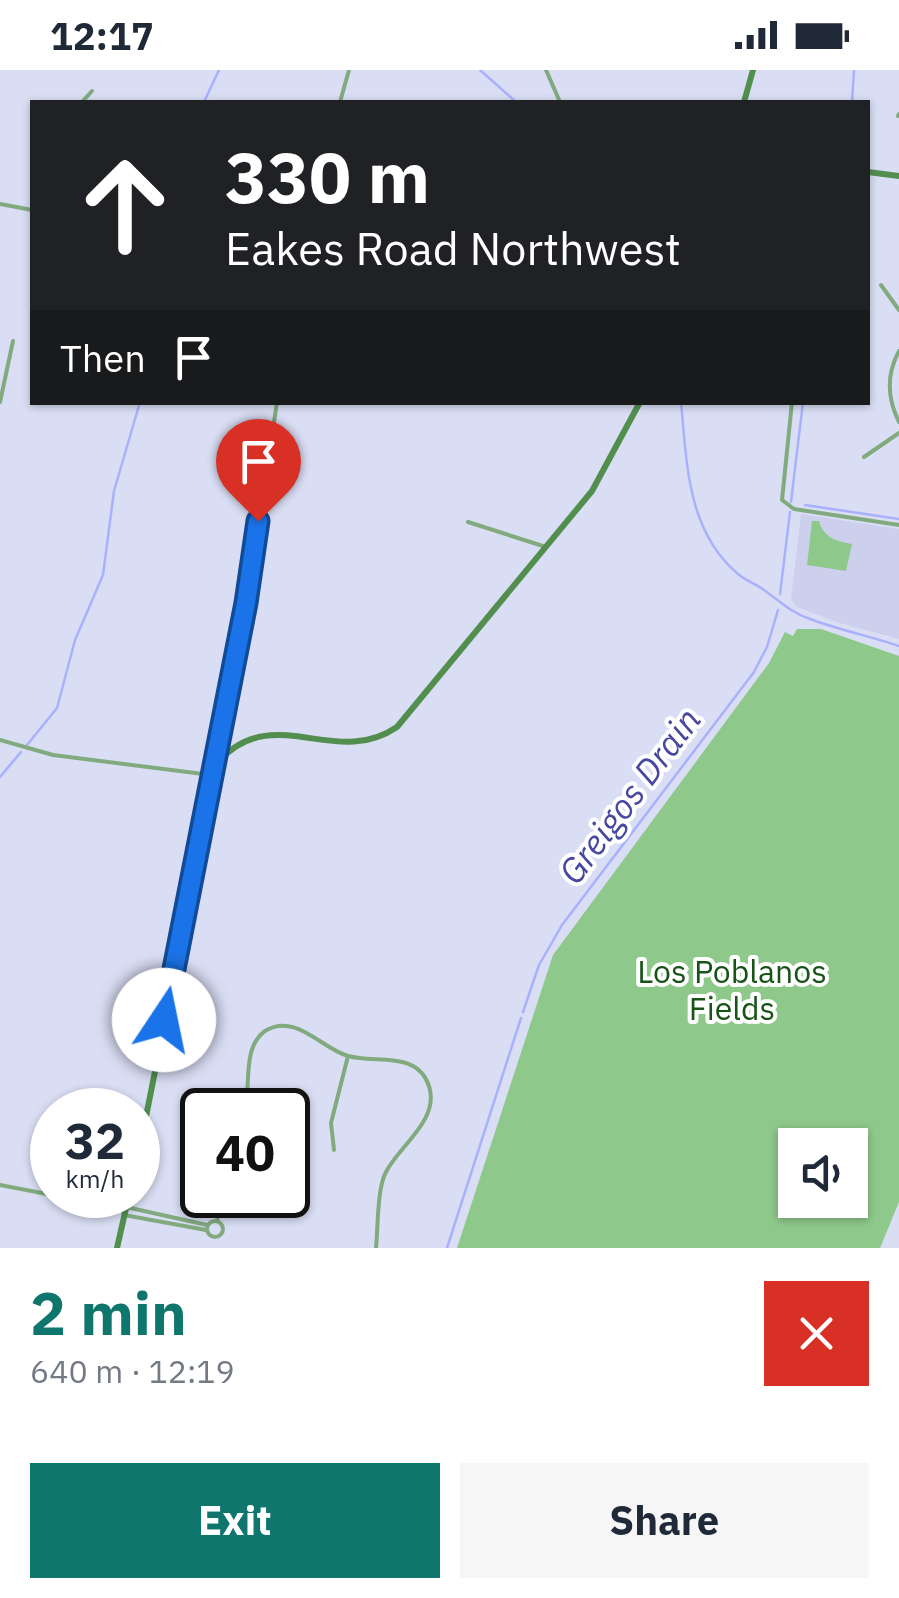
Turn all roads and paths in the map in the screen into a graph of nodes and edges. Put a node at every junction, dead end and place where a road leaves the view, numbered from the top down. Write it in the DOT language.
graph roads {
  1 [pos="349,70"];
  2 [pos="546,70"];
  3 [pos="753,70"];
  4 [pos="92,91"];
  5 [pos="84,100"];
  6 [pos="341,100"];
  7 [pos="559,100"];
  8 [pos="745,100"];
  9 [pos="870,172"];
  10 [pos="899,176"];
  11 [pos="0,204"];
  12 [pos="30,210"];
  13 [pos="881,285"];
  14 [pos="899,310"];
  15 [pos="13,341"];
  16 [pos="899,351"];
  17 [pos="0,402"];
  18 [pos="277,405"];
  19 [pos="638,405"];
  20 [pos="792,405"];
  21 [pos="899,422"];
  22 [pos="899,433"];
  23 [pos="864,457"];
  24 [pos="468,522"];
  25 [pos="899,525"];
  26 [pos="546,547"];
  27 [pos="0,740"];
  28 [pos="216,764"];
  29 [pos="212,775"];
  30 [pos="348,1056"];
  31 [pos="152,1088"];
  32 [pos="248,1088"];
  33 [pos="334,1150"];
  34 [pos="0,1186"];
  35 [pos="30,1191"];
  36 [pos="123,1218"];
  37 [pos="159,1218"];
  38 [pos="218,1218"];
  39 [pos="217,1221"];
  40 [pos="207,1228"];
  41 [pos="213,1238"];
  42 [pos="210,1246"];
  43 [pos="117,1248"];
  44 [pos="376,1248"];
  1 -- 6 [label="street"];
  2 -- 7 [label="street"];
  3 -- 8 [label="street"];
  4 -- 5 [label="street"];
  9 -- 10 [label="street"];
  11 -- 12 [label="street"];
  13 -- 14 [label="street"];
  15 -- 17 [label="street"];
  16 -- 21 [label="street"];
  18 -- 28 [label="street"];
  19 -- 26 [label="street"];
  20 -- 25 [label="street"];
  22 -- 23 [label="street"];
  24 -- 26 [label="street"];
  26 -- 28 [label="street"];
  27 -- 29 [label="street"];
  28 -- 29 [label="street"];
  29 -- 31 [label="street"];
  30 -- 32 [label="street"];
  30 -- 33 [label="street"];
  30 -- 44 [label="street"];
  34 -- 35 [label="street"];
  36 -- 43 [label="street"];
  37 -- 40 [label="street"];
  38 -- 39 [label="street"];
  39 -- 40 [label="street"];
  39 -- 41 [label="street"];
  40 -- 41 [label="street"];
  41 -- 42 [label="street"];
}
